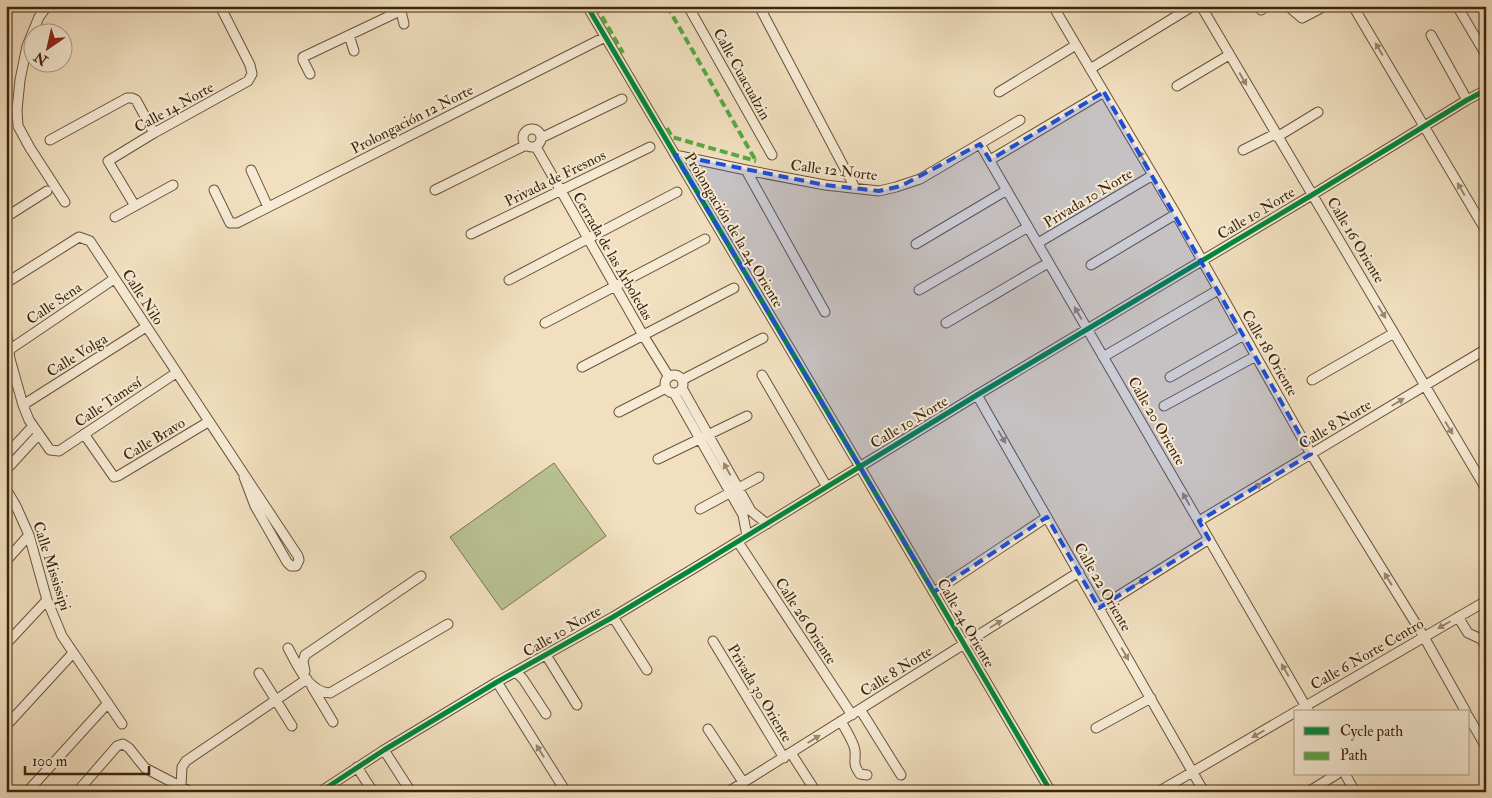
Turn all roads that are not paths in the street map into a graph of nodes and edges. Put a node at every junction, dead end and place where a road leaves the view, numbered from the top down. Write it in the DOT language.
graph roads {
  1 [pos="48,6"];
  2 [pos="220,6"];
  3 [pos="587,6"];
  4 [pos="688,6"];
  5 [pos="759,6"];
  6 [pos="1053,6"];
  7 [pos="1194,6"];
  8 [pos="1201,6"];
  9 [pos="1288,6"];
  10 [pos="1325,6"];
  11 [pos="1354,6"];
  12 [pos="1457,6"];
  13 [pos="400,9"];
  14 [pos="404,24"];
  15 [pos="349,35"];
  16 [pos="1431,35"];
  17 [pos="606,37"];
  18 [pos="1076,45"];
  19 [pos="354,51"];
  20 [pos="1229,55"];
  21 [pos="1486,55"];
  22 [pos="1090,69"];
  23 [pos="310,74"];
  24 [pos="1177,86"];
  25 [pos="1486,90"];
  26 [pos="999,92"];
  27 [pos="1104,92"];
  28 [pos="622,99"];
  29 [pos="1467,100"];
  30 [pos="1318,112"];
  31 [pos="1020,120"];
  32 [pos="1424,126"];
  33 [pos="154,133"];
  34 [pos="1276,135"];
  35 [pos="541,138"];
  36 [pos="50,140"];
  37 [pos="980,144"];
  38 [pos="526,145"];
  39 [pos="536,147"];
  40 [pos="650,147"];
  41 [pos="1244,150"];
  42 [pos="675,155"];
  43 [pos="772,155"];
  44 [pos="990,160"];
  45 [pos="251,170"];
  46 [pos="746,170"];
  47 [pos="1153,175"];
  48 [pos="173,185"];
  49 [pos="855,188"];
  50 [pos="214,190"];
  51 [pos="435,190"];
  52 [pos="1007,190"];
  53 [pos="48,191"];
  54 [pos="560,191"];
  55 [pos="677,192"];
  56 [pos="1312,195"];
  57 [pos="65,202"];
  58 [pos="134,206"];
  59 [pos="268,207"];
  60 [pos="1176,214"];
  61 [pos="6,217"];
  62 [pos="115,217"];
  63 [pos="1483,220"];
  64 [pos="1028,227"];
  65 [pos="1486,231"];
  66 [pos="471,234"];
  67 [pos="587,238"];
  68 [pos="705,239"];
  69 [pos="1038,243"];
  70 [pos="916,244"];
  71 [pos="1201,260"];
  72 [pos="1050,263"];
  73 [pos="1092,265"];
  74 [pos="114,279"];
  75 [pos="509,280"];
  76 [pos="6,283"];
  77 [pos="615,285"];
  78 [pos="734,288"];
  79 [pos="919,290"];
  80 [pos="1218,290"];
  81 [pos="825,312"];
  82 [pos="545,323"];
  83 [pos="946,323"];
  84 [pos="6,327"];
  85 [pos="146,327"];
  86 [pos="1088,330"];
  87 [pos="1394,333"];
  88 [pos="643,335"];
  89 [pos="1244,335"];
  90 [pos="763,338"];
  91 [pos="1486,349"];
  92 [pos="9,350"];
  93 [pos="1256,356"];
  94 [pos="1104,357"];
  95 [pos="582,367"];
  96 [pos="176,373"];
  97 [pos="762,375"];
  98 [pos="1170,377"];
  99 [pos="1312,380"];
  100 [pos="1425,386"];
  101 [pos="676,387"];
  102 [pos="977,395"];
  103 [pos="23,406"];
  104 [pos="1164,406"];
  105 [pos="620,412"];
  106 [pos="747,416"];
  107 [pos="208,422"];
  108 [pos="33,426"];
  109 [pos="39,434"];
  110 [pos="84,434"];
  111 [pos="704,437"];
  112 [pos="6,454"];
  113 [pos="1311,454"];
  114 [pos="658,459"];
  115 [pos="860,467"];
  116 [pos="6,470"];
  117 [pos="244,477"];
  118 [pos="759,477"];
  119 [pos="827,487"];
  120 [pos="1486,489"];
  121 [pos="6,490"];
  122 [pos="734,491"];
  123 [pos="700,509"];
  124 [pos="1047,517"];
  125 [pos="1199,521"];
  126 [pos="767,524"];
  127 [pos="29,535"];
  128 [pos="747,536"];
  129 [pos="1209,539"];
  130 [pos="738,542"];
  131 [pos="6,560"];
  132 [pos="1079,572"];
  133 [pos="421,576"];
  134 [pos="934,592"];
  135 [pos="47,600"];
  136 [pos="1486,601"];
  137 [pos="1099,608"];
  138 [pos="613,617"];
  139 [pos="1458,617"];
  140 [pos="448,624"];
  141 [pos="1424,637"];
  142 [pos="713,642"];
  143 [pos="6,644"];
  144 [pos="964,644"];
  145 [pos="1486,647"];
  146 [pos="288,648"];
  147 [pos="74,653"];
  148 [pos="546,655"];
  149 [pos="647,670"];
  150 [pos="516,672"];
  151 [pos="259,673"];
  152 [pos="308,682"];
  153 [pos="497,682"];
  154 [pos="1150,698"];
  155 [pos="275,700"];
  156 [pos="108,703"];
  157 [pos="577,705"];
  158 [pos="1307,709"];
  159 [pos="1465,710"];
  160 [pos="856,713"];
  161 [pos="546,714"];
  162 [pos="1294,716"];
  163 [pos="1470,719"];
  164 [pos="333,722"];
  165 [pos="842,722"];
  166 [pos="122,724"];
  167 [pos="6,726"];
  168 [pos="292,726"];
  169 [pos="1096,728"];
  170 [pos="708,729"];
  171 [pos="1486,747"];
  172 [pos="384,750"];
  173 [pos="787,756"];
  174 [pos="357,767"];
  175 [pos="1192,772"];
  176 [pos="867,775"];
  177 [pos="901,775"];
  178 [pos="1334,776"];
  179 [pos="1346,776"];
  180 [pos="743,782"];
  181 [pos="180,786"];
  182 [pos="27,792"];
  183 [pos="77,792"];
  184 [pos="191,792"];
  185 [pos="320,792"];
  186 [pos="373,792"];
  187 [pos="410,792"];
  188 [pos="566,792"];
  189 [pos="728,792"];
  190 [pos="816,792"];
  191 [pos="1050,792"];
  192 [pos="1158,792"];
  193 [pos="1204,792"];
  194 [pos="1308,792"];
  195 [pos="1356,792"];
  1 -- 57 [label="street"];
  2 -- 33 [label="street, Calle 14 Norte"];
  3 -- 17 [label="street, Prolongación de la 24 Oriente"];
  4 -- 43 [label="street, Calle Cuacualzin"];
  5 -- 49 [label="street"];
  6 -- 18 [label="street, Calle 18 Oriente"];
  7 -- 22 [label="street"];
  8 -- 20 [label="street, Calle 16 Oriente"];
  9 -- 10 [label="street"];
  32 -- 11 [label="street, one-way"];
  12 -- 21 [label="street"];
  13 -- 14 [label="street"];
  13 -- 15 [label="street"];
  15 -- 19 [label="street"];
  15 -- 23 [label="street"];
  16 -- 29 [label="street"];
  17 -- 42 [label="street, Prolongación de la 24 Oriente"];
  17 -- 59 [label="street, Prolongación 12 Norte"];
  18 -- 22 [label="street, Calle 18 Oriente"];
  18 -- 26 [label="street"];
  20 -- 24 [label="street"];
  20 -- 34 [label="street, Calle 16 Oriente, one-way"];
  22 -- 27 [label="street, Calle 18 Oriente"];
  25 -- 29 [label="street, Calle 10 Norte"];
  27 -- 44 [label="street"];
  47 -- 27 [label="street, Calle 18 Oriente, one-way"];
  28 -- 35 [label="street"];
  29 -- 32 [label="street, Calle 10 Norte"];
  30 -- 34 [label="street"];
  31 -- 37 [label="street, Calle 12 Norte"];
  32 -- 56 [label="street, Calle 10 Norte"];
  63 -- 32 [label="street, one-way"];
  33 -- 36 [label="street"];
  33 -- 58 [label="street, Calle 14 Norte"];
  34 -- 41 [label="street"];
  34 -- 56 [label="street, Calle 16 Oriente"];
  35 -- 38 [label="street"];
  35 -- 39 [label="street"];
  37 -- 44 [label="street, Calle 20 Oriente"];
  37 -- 49 [label="street, Calle 12 Norte"];
  38 -- 39 [label="street"];
  38 -- 51 [label="street"];
  39 -- 54 [label="street, Cerrada de las Arboledas"];
  40 -- 54 [label="street, Privada de Fresnos"];
  42 -- 46 [label="street, Calle 12 Norte"];
  42 -- 115 [label="street, Prolongación de la 24 Oriente"];
  44 -- 52 [label="street, Calle 20 Oriente"];
  45 -- 59 [label="street"];
  46 -- 49 [label="street, Calle 12 Norte"];
  46 -- 81 [label="street"];
  47 -- 60 [label="street, Calle 18 Oriente"];
  47 -- 69 [label="street, Privada 10 Norte"];
  48 -- 58 [label="street"];
  50 -- 59 [label="street, Prolongación 12 Norte"];
  52 -- 64 [label="street, Calle 20 Oriente"];
  52 -- 70 [label="street"];
  53 -- 61 [label="street"];
  54 -- 66 [label="street, Privada de Fresnos"];
  54 -- 67 [label="street, Cerrada de las Arboledas"];
  55 -- 67 [label="street"];
  56 -- 71 [label="street, Calle 10 Norte"];
  56 -- 87 [label="street, Calle 16 Oriente, one-way"];
  58 -- 62 [label="street"];
  60 -- 71 [label="street, Calle 18 Oriente"];
  60 -- 73 [label="street"];
  63 -- 65 [label="street"];
  64 -- 69 [label="street, Calle 20 Oriente"];
  64 -- 79 [label="street"];
  67 -- 75 [label="street"];
  67 -- 77 [label="street, Cerrada de las Arboledas"];
  68 -- 77 [label="street"];
  69 -- 72 [label="street, Calle 20 Oriente"];
  71 -- 80 [label="street, Calle 18 Oriente"];
  71 -- 86 [label="street, Calle 10 Norte"];
  72 -- 83 [label="street"];
  86 -- 72 [label="street, Calle 20 Oriente, one-way"];
  74 -- 76 [label="street, Calle Nilo"];
  74 -- 85 [label="street, Calle Nilo"];
  74 -- 92 [label="street, Calle Sena"];
  77 -- 82 [label="street"];
  77 -- 88 [label="street, Cerrada de las Arboledas"];
  78 -- 88 [label="street"];
  80 -- 89 [label="street, Calle 18 Oriente"];
  80 -- 94 [label="street"];
  84 -- 92 [label="street"];
  85 -- 96 [label="street, Calle Nilo"];
  85 -- 103 [label="street, Calle Volga"];
  86 -- 94 [label="street, Calle 20 Oriente"];
  86 -- 102 [label="street, Calle 10 Norte"];
  87 -- 99 [label="street"];
  87 -- 100 [label="street, Calle 16 Oriente"];
  88 -- 95 [label="street"];
  88 -- 101 [label="street, Cerrada de las Arboledas"];
  89 -- 93 [label="street, Calle 18 Oriente"];
  89 -- 98 [label="street"];
  90 -- 101 [label="street"];
  91 -- 100 [label="street, Calle 8 Norte"];
  92 -- 103 [label="street"];
  93 -- 104 [label="street"];
  93 -- 113 [label="street, Calle 18 Oriente"];
  125 -- 94 [label="street, Calle 20 Oriente, one-way"];
  96 -- 107 [label="street, Calle Nilo"];
  96 -- 110 [label="street, Calle Tamesí"];
  97 -- 119 [label="street"];
  113 -- 100 [label="street, Calle 8 Norte, one-way"];
  100 -- 120 [label="street, Calle 16 Oriente, one-way"];
  101 -- 105 [label="street"];
  101 -- 111 [label="street"];
  102 -- 115 [label="street, Calle 10 Norte"];
  102 -- 124 [label="street, Calle 22 Oriente, one-way"];
  103 -- 108 [label="street"];
  106 -- 111 [label="street"];
  107 -- 110 [label="street, Calle Bravo"];
  107 -- 117 [label="street, Calle Nilo"];
  108 -- 109 [label="street"];
  108 -- 112 [label="street"];
  109 -- 110 [label="street, Calle Tamesí"];
  109 -- 116 [label="street"];
  111 -- 114 [label="street"];
  111 -- 122 [label="street"];
  125 -- 113 [label="street, Calle 8 Norte, one-way"];
  141 -- 113 [label="street, Calle 18 Oriente, one-way"];
  115 -- 119 [label="street, Calle 10 Norte"];
  115 -- 134 [label="street, Calle 24 Oriente"];
  117 -- 117 [label="street"];
  118 -- 122 [label="street"];
  119 -- 126 [label="street, Calle 10 Norte"];
  121 -- 127 [label="street, Calle Mississipi"];
  122 -- 123 [label="street"];
  122 -- 126 [label="street"];
  122 -- 128 [label="street"];
  124 -- 132 [label="street, Calle 22 Oriente"];
  124 -- 134 [label="street"];
  125 -- 129 [label="street, Calle 20 Oriente"];
  126 -- 128 [label="street, Calle 10 Norte"];
  127 -- 131 [label="street"];
  127 -- 135 [label="street, Calle Mississipi"];
  128 -- 130 [label="street, Calle 10 Norte"];
  137 -- 129 [label="street, one-way"];
  158 -- 129 [label="street, Calle 20 Oriente, one-way"];
  130 -- 138 [label="street, Calle 10 Norte"];
  130 -- 160 [label="street, Calle 26 Oriente"];
  132 -- 137 [label="street, Calle 22 Oriente"];
  144 -- 132 [label="street, Calle 8 Norte, one-way"];
  133 -- 152 [label="street"];
  134 -- 144 [label="street, Calle 24 Oriente"];
  135 -- 143 [label="street"];
  135 -- 147 [label="street, Calle Mississipi"];
  136 -- 139 [label="street, Calle 6 Norte Centro"];
  137 -- 154 [label="street, Calle 22 Oriente, one-way"];
  138 -- 148 [label="street, Calle 10 Norte"];
  138 -- 149 [label="street"];
  139 -- 141 [label="street, Calle 6 Norte Centro, one-way"];
  139 -- 145 [label="street"];
  140 -- 152 [label="street"];
  141 -- 158 [label="street, Calle 6 Norte Centro"];
  141 -- 159 [label="street, Calle 18 Oriente"];
  142 -- 173 [label="street, Privada 30 Oriente"];
  144 -- 160 [label="street, Calle 8 Norte"];
  144 -- 191 [label="street, Calle 24 Oriente"];
  146 -- 152 [label="street"];
  147 -- 156 [label="street, Calle Mississipi"];
  147 -- 167 [label="street"];
  148 -- 150 [label="street, Calle 10 Norte"];
  148 -- 157 [label="street"];
  150 -- 153 [label="street, Calle 10 Norte"];
  150 -- 161 [label="street"];
  151 -- 155 [label="street"];
  152 -- 155 [label="street"];
  152 -- 164 [label="street"];
  153 -- 172 [label="street, Calle 10 Norte"];
  188 -- 153 [label="street, one-way"];
  154 -- 169 [label="street"];
  154 -- 175 [label="street, Calle 22 Oriente"];
  155 -- 168 [label="street"];
  155 -- 181 [label="street"];
  156 -- 166 [label="street, Calle Mississipi"];
  156 -- 182 [label="street"];
  160 -- 165 [label="street, Calle 8 Norte"];
  160 -- 177 [label="street, Calle 26 Oriente"];
  162 -- 175 [label="street, Calle 6 Norte Centro, one-way"];
  163 -- 171 [label="street"];
  173 -- 165 [label="street, Calle 8 Norte, one-way"];
  165 -- 176 [label="street"];
  170 -- 180 [label="street"];
  172 -- 174 [label="street, Calle 10 Norte"];
  172 -- 187 [label="street"];
  173 -- 180 [label="street, Calle 8 Norte"];
  173 -- 190 [label="street, Privada 30 Oriente"];
  174 -- 185 [label="street, Calle 10 Norte"];
  174 -- 186 [label="street"];
  175 -- 192 [label="street, Calle 6 Norte Centro"];
  175 -- 193 [label="street, Calle 22 Oriente"];
  178 -- 194 [label="street"];
  179 -- 195 [label="street"];
  180 -- 189 [label="street, Calle 8 Norte"];
  181 -- 183 [label="street"];
  181 -- 184 [label="street"];
}
